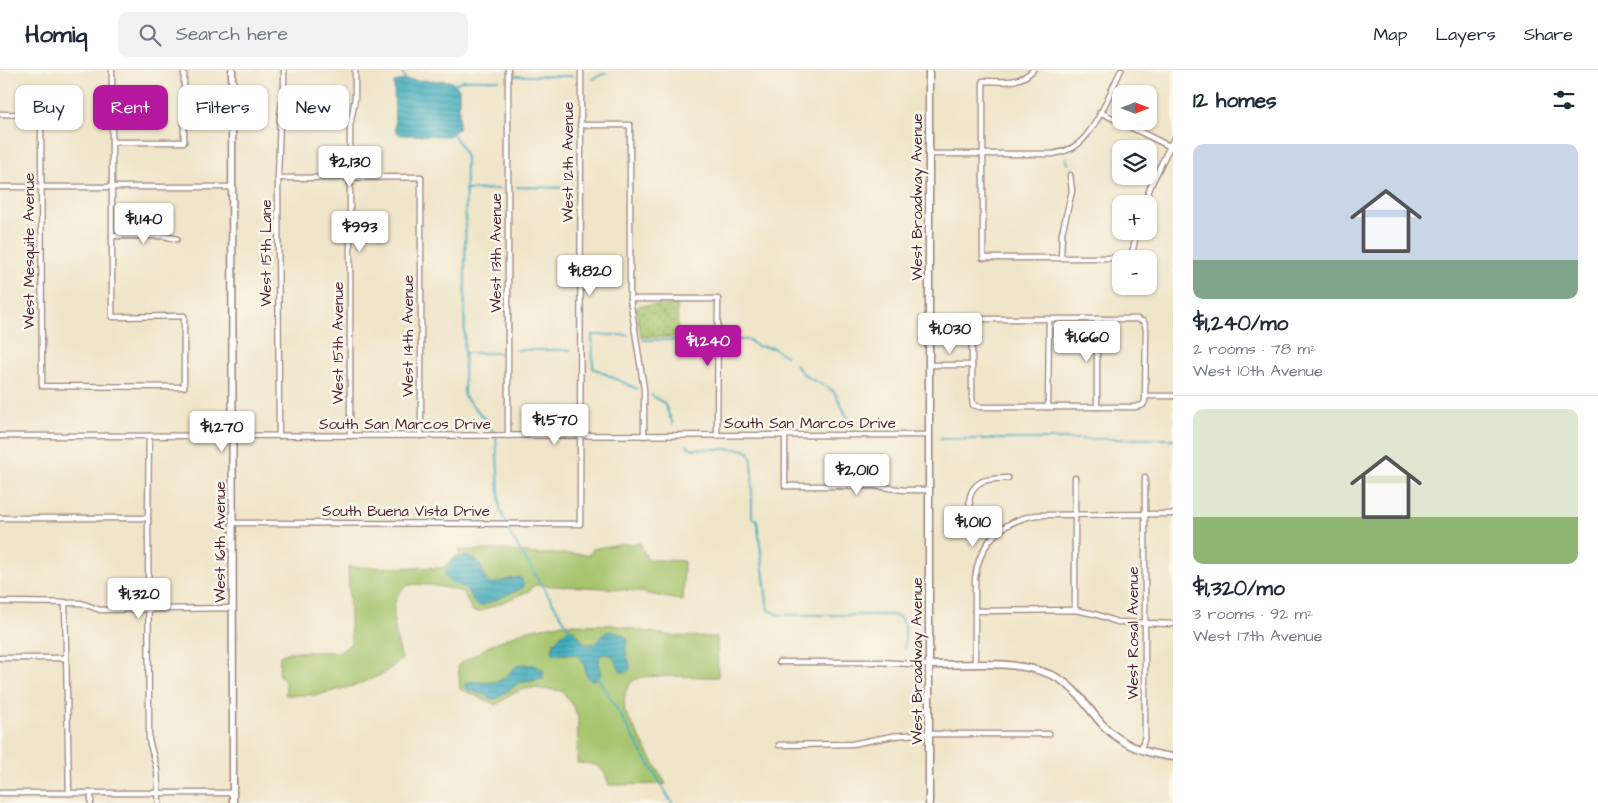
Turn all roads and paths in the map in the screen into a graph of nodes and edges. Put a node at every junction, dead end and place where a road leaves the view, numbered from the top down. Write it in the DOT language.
graph roads {
  1 [pos="112,70"];
  2 [pos="184,70"];
  3 [pos="232,70"];
  4 [pos="284,70"];
  5 [pos="355,70"];
  6 [pos="508,70"];
  7 [pos="581,70"];
  8 [pos="929,70"];
  9 [pos="1033,70"];
  10 [pos="1121,70"];
  11 [pos="1100,112"];
  12 [pos="0,114"];
  13 [pos="580,125"];
  14 [pos="1173,140"];
  15 [pos="112,142"];
  16 [pos="1172,147"];
  17 [pos="929,154"];
  18 [pos="983,154"];
  19 [pos="1070,175"];
  20 [pos="278,178"];
  21 [pos="350,178"];
  22 [pos="0,187"];
  23 [pos="41,187"];
  24 [pos="112,187"];
  25 [pos="232,187"];
  26 [pos="1148,195"];
  27 [pos="112,236"];
  28 [pos="177,239"];
  29 [pos="1060,258"];
  30 [pos="1112,258"];
  31 [pos="630,299"];
  32 [pos="1049,319"];
  33 [pos="1097,319"];
  34 [pos="929,365"];
  35 [pos="972,365"];
  36 [pos="1146,396"];
  37 [pos="1173,396"];
  38 [pos="1048,407"];
  39 [pos="1097,407"];
  40 [pos="785,435"];
  41 [pos="929,435"];
  42 [pos="0,436"];
  43 [pos="149,436"];
  44 [pos="232,436"];
  45 [pos="279,436"];
  46 [pos="350,436"];
  47 [pos="421,436"];
  48 [pos="508,436"];
  49 [pos="581,436"];
  50 [pos="644,436"];
  51 [pos="717,436"];
  52 [pos="1145,477"];
  53 [pos="1008,478"];
  54 [pos="1075,478"];
  55 [pos="929,490"];
  56 [pos="1145,514"];
  57 [pos="1173,514"];
  58 [pos="1075,515"];
  59 [pos="0,518"];
  60 [pos="148,518"];
  61 [pos="232,523"];
  62 [pos="580,524"];
  63 [pos="995,534"];
  64 [pos="0,602"];
  65 [pos="65,602"];
  66 [pos="233,608"];
  67 [pos="148,609"];
  68 [pos="1075,610"];
  69 [pos="975,611"];
  70 [pos="1145,624"];
  71 [pos="1173,624"];
  72 [pos="0,658"];
  73 [pos="66,658"];
  74 [pos="779,662"];
  75 [pos="929,665"];
  76 [pos="975,665"];
  77 [pos="929,734"];
  78 [pos="1049,734"];
  79 [pos="778,745"];
  80 [pos="1141,750"];
  81 [pos="1173,757"];
  82 [pos="159,792"];
  83 [pos="0,793"];
  84 [pos="91,793"];
  85 [pos="233,793"];
  86 [pos="69,794"];
  87 [pos="91,803"];
  88 [pos="159,803"];
  89 [pos="233,803"];
  90 [pos="929,803"];
  1 -- 15 [label="street"];
  2 -- 15 [label="street"];
  3 -- 25 [label="street, West 16th Avenue"];
  4 -- 20 [label="street, West 15th Lane"];
  5 -- 21 [label="street, West 15th Avenue"];
  6 -- 48 [label="street, West 13th Avenue"];
  7 -- 13 [label="street, West 12th Avenue"];
  8 -- 17 [label="street, West Broadway Avenue"];
  9 -- 18 [label="street"];
  10 -- 11 [label="street"];
  11 -- 16 [label="street"];
  11 -- 18 [label="street"];
  12 -- 23 [label="street, West Mesquite Avenue"];
  13 -- 31 [label="street"];
  13 -- 49 [label="street, West 12th Avenue"];
  14 -- 16 [label="street"];
  15 -- 24 [label="street"];
  16 -- 26 [label="street"];
  17 -- 18 [label="street"];
  17 -- 34 [label="street, West Broadway Avenue"];
  18 -- 29 [label="street"];
  19 -- 29 [label="street"];
  20 -- 21 [label="street"];
  20 -- 45 [label="street, West 15th Lane"];
  21 -- 46 [label="street, West 15th Avenue"];
  21 -- 47 [label="street, West 14th Avenue"];
  22 -- 23 [label="street"];
  23 -- 24 [label="street"];
  23 -- 27 [label="street, West Mesquite Avenue"];
  24 -- 25 [label="street"];
  24 -- 27 [label="street"];
  25 -- 44 [label="street, West 16th Avenue"];
  27 -- 28 [label="street"];
  29 -- 30 [label="street"];
  31 -- 50 [label="street"];
  31 -- 51 [label="street"];
  32 -- 33 [label="street"];
  32 -- 35 [label="street"];
  32 -- 38 [label="street"];
  33 -- 36 [label="street"];
  33 -- 39 [label="street"];
  34 -- 35 [label="street"];
  34 -- 41 [label="street, West Broadway Avenue"];
  35 -- 38 [label="street"];
  36 -- 37 [label="street"];
  36 -- 39 [label="street"];
  38 -- 39 [label="street"];
  40 -- 41 [label="street, South San Marcos Drive"];
  40 -- 51 [label="street, South San Marcos Drive"];
  40 -- 55 [label="street"];
  41 -- 55 [label="street, West Broadway Avenue"];
  42 -- 43 [label="street, South San Marcos Drive"];
  43 -- 44 [label="street, South San Marcos Drive"];
  43 -- 60 [label="street"];
  44 -- 45 [label="street, South San Marcos Drive"];
  44 -- 61 [label="street, West 16th Avenue"];
  45 -- 46 [label="street, South San Marcos Drive"];
  46 -- 47 [label="street, South San Marcos Drive"];
  47 -- 48 [label="street, South San Marcos Drive"];
  48 -- 49 [label="street, South San Marcos Drive"];
  49 -- 50 [label="street, South San Marcos Drive"];
  49 -- 62 [label="street, West 12th Avenue"];
  50 -- 51 [label="street, South San Marcos Drive"];
  52 -- 56 [label="street, West Rosal Avenue"];
  53 -- 63 [label="street"];
  54 -- 58 [label="street"];
  55 -- 75 [label="street, West Broadway Avenue"];
  56 -- 57 [label="street"];
  56 -- 58 [label="street"];
  56 -- 70 [label="street, West Rosal Avenue"];
  58 -- 63 [label="street"];
  58 -- 68 [label="street"];
  59 -- 60 [label="street"];
  60 -- 67 [label="street"];
  61 -- 62 [label="street, South Buena Vista Drive"];
  61 -- 66 [label="street, West 16th Avenue"];
  63 -- 69 [label="street"];
  64 -- 65 [label="street"];
  65 -- 67 [label="street"];
  65 -- 73 [label="street"];
  66 -- 67 [label="street"];
  66 -- 85 [label="street, West 16th Avenue"];
  67 -- 82 [label="street"];
  68 -- 69 [label="street"];
  68 -- 70 [label="street"];
  69 -- 76 [label="street"];
  70 -- 71 [label="street"];
  70 -- 80 [label="street, West Rosal Avenue"];
  72 -- 73 [label="street"];
  73 -- 86 [label="street"];
  74 -- 75 [label="street"];
  75 -- 76 [label="street"];
  75 -- 77 [label="street, West Broadway Avenue"];
  76 -- 80 [label="street"];
  77 -- 78 [label="street"];
  77 -- 79 [label="street"];
  77 -- 90 [label="street, West Broadway Avenue"];
  80 -- 81 [label="street"];
  82 -- 84 [label="street"];
  82 -- 85 [label="street"];
  82 -- 88 [label="street"];
  83 -- 86 [label="street"];
  84 -- 86 [label="street"];
  84 -- 87 [label="street"];
  85 -- 89 [label="street, West 16th Avenue"];
}
